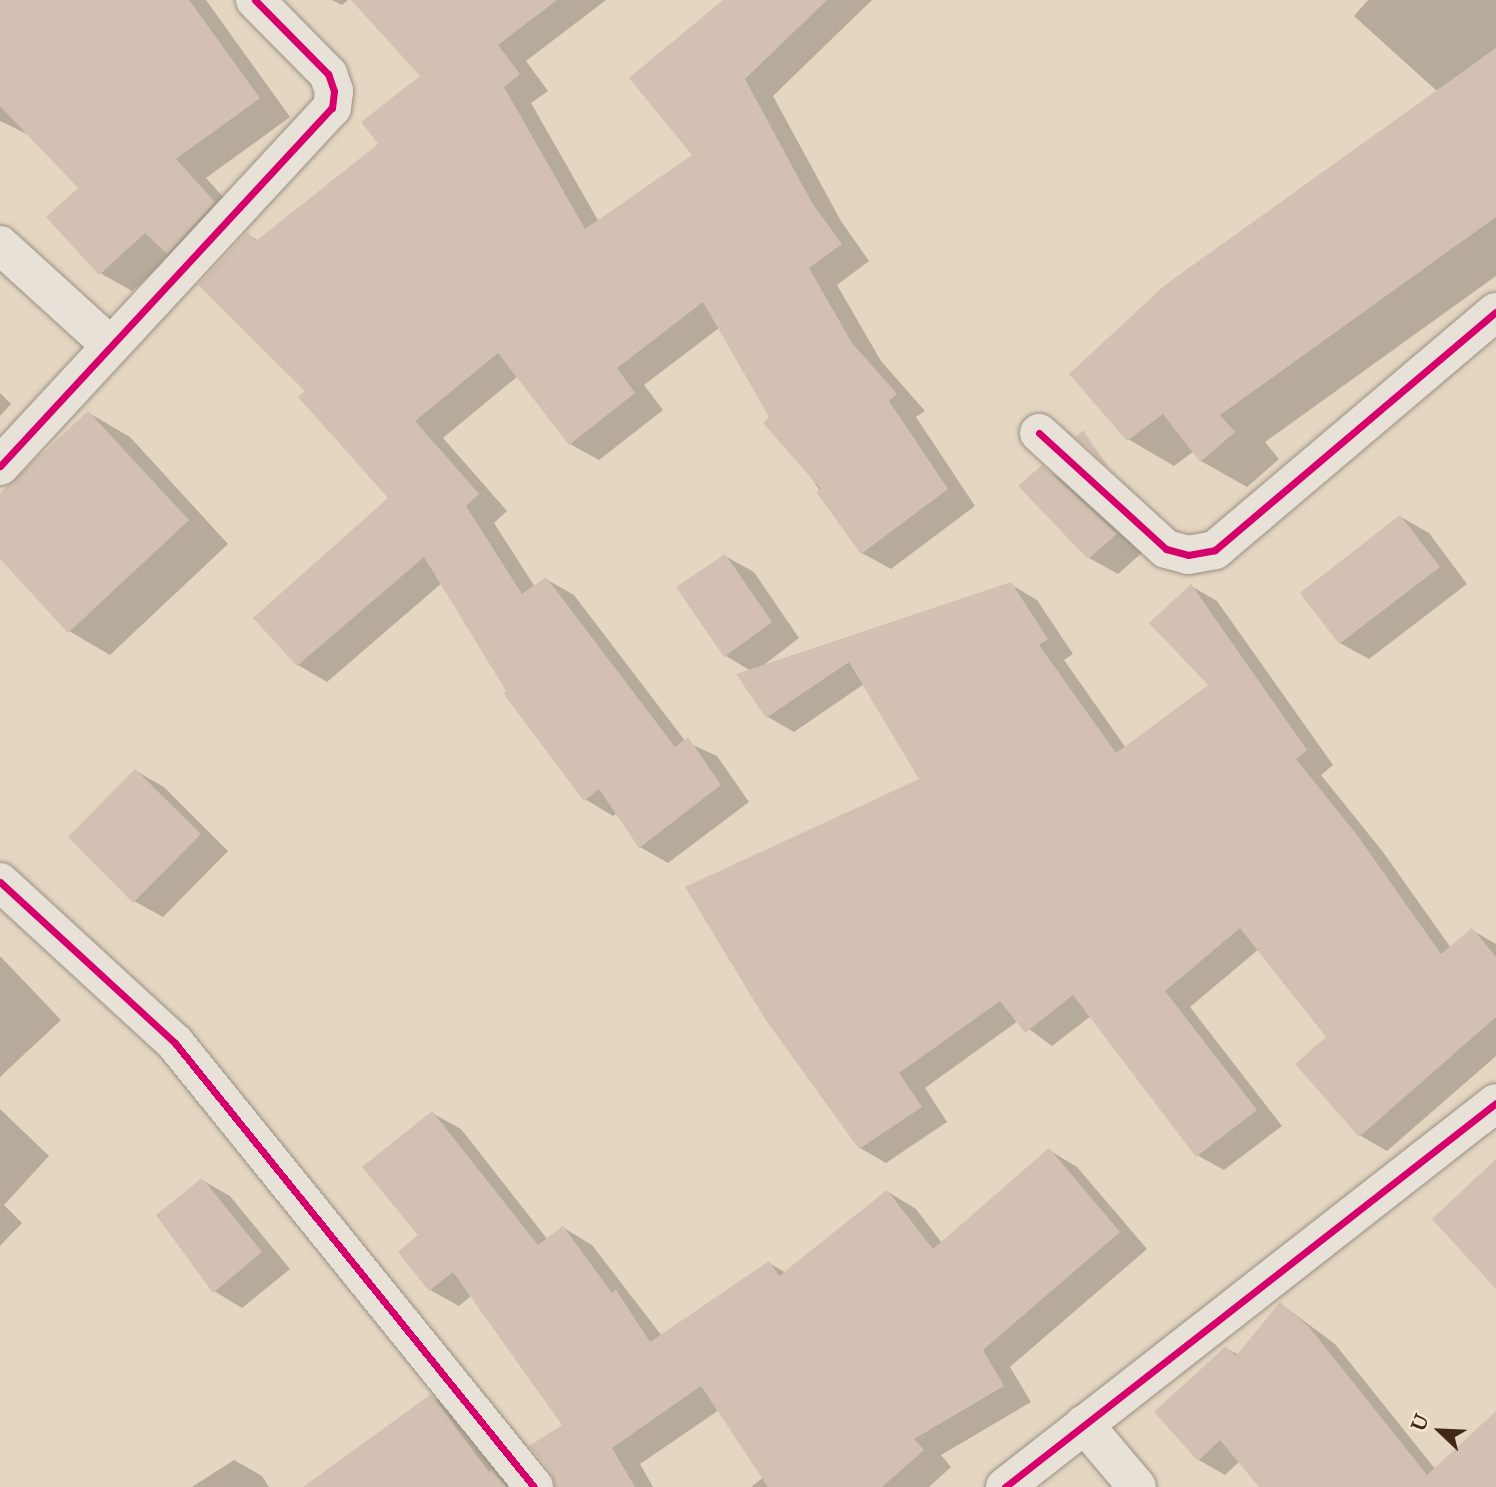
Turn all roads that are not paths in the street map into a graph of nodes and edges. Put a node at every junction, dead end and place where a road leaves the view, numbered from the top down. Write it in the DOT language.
graph roads {
  1 [pos="255,0"];
  2 [pos="0,245"];
  3 [pos="1496,312"];
  4 [pos="110,345"];
  5 [pos="1040,433"];
  6 [pos="0,467"];
  7 [pos="0,882"];
  8 [pos="1496,1103"];
  9 [pos="1084,1424"];
  10 [pos="534,1487"];
  11 [pos="1005,1487"];
  12 [pos="1137,1487"];
  1 -- 4 [label="street"];
  2 -- 4 [label="street"];
  3 -- 5 [label="street"];
  4 -- 6 [label="street"];
  7 -- 10 [label="street"];
  8 -- 9 [label="street"];
  9 -- 11 [label="street"];
  9 -- 12 [label="street"];
}
